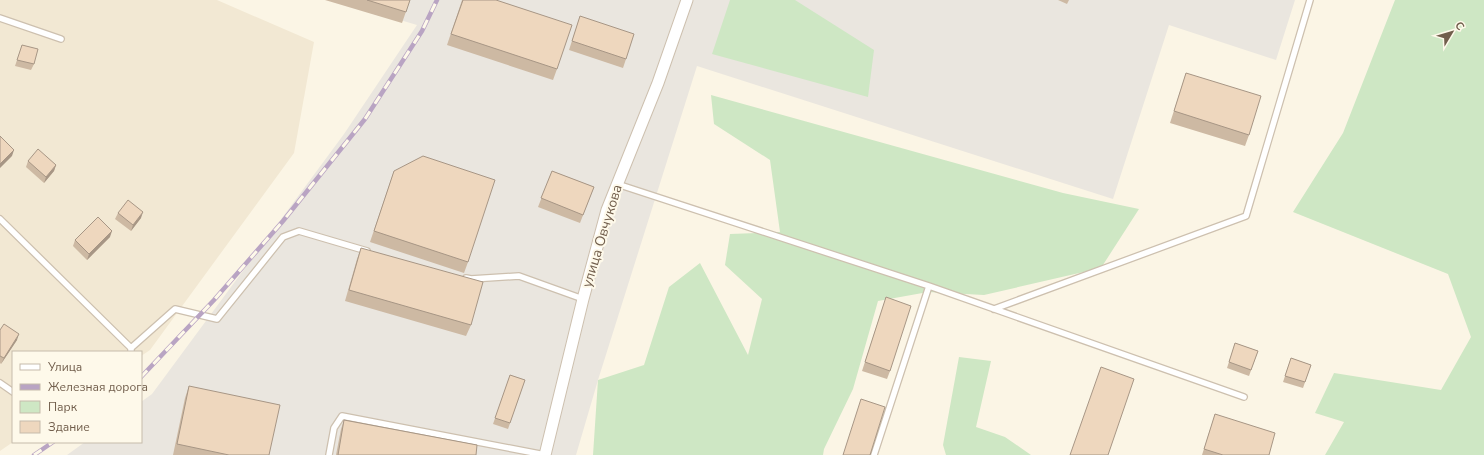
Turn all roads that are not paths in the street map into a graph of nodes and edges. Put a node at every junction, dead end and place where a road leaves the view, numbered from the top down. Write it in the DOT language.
graph roads {
  1 [pos="687,0"];
  2 [pos="1310,0"];
  3 [pos="0,18"];
  4 [pos="61,39"];
  5 [pos="618,184"];
  6 [pos="0,219"];
  7 [pos="373,253"];
  8 [pos="463,277"];
  9 [pos="929,286"];
  10 [pos="583,299"];
  11 [pos="994,309"];
  12 [pos="131,350"];
  13 [pos="0,383"];
  14 [pos="12,391"];
  15 [pos="1244,397"];
  16 [pos="329,455"];
  17 [pos="544,455"];
  18 [pos="874,455"];
  1 -- 5 [label="street, улица Овчукова"];
  2 -- 11 [label="lane"];
  3 -- 4 [label="lane"];
  5 -- 9 [label="lane"];
  5 -- 10 [label="street, улица Овчукова"];
  6 -- 12 [label="lane"];
  7 -- 12 [label="lane"];
  8 -- 10 [label="lane"];
  9 -- 11 [label="lane"];
  9 -- 18 [label="lane"];
  10 -- 17 [label="street, улица Овчукова"];
  11 -- 15 [label="lane"];
  13 -- 14 [label="lane"];
  16 -- 17 [label="lane"];
}
